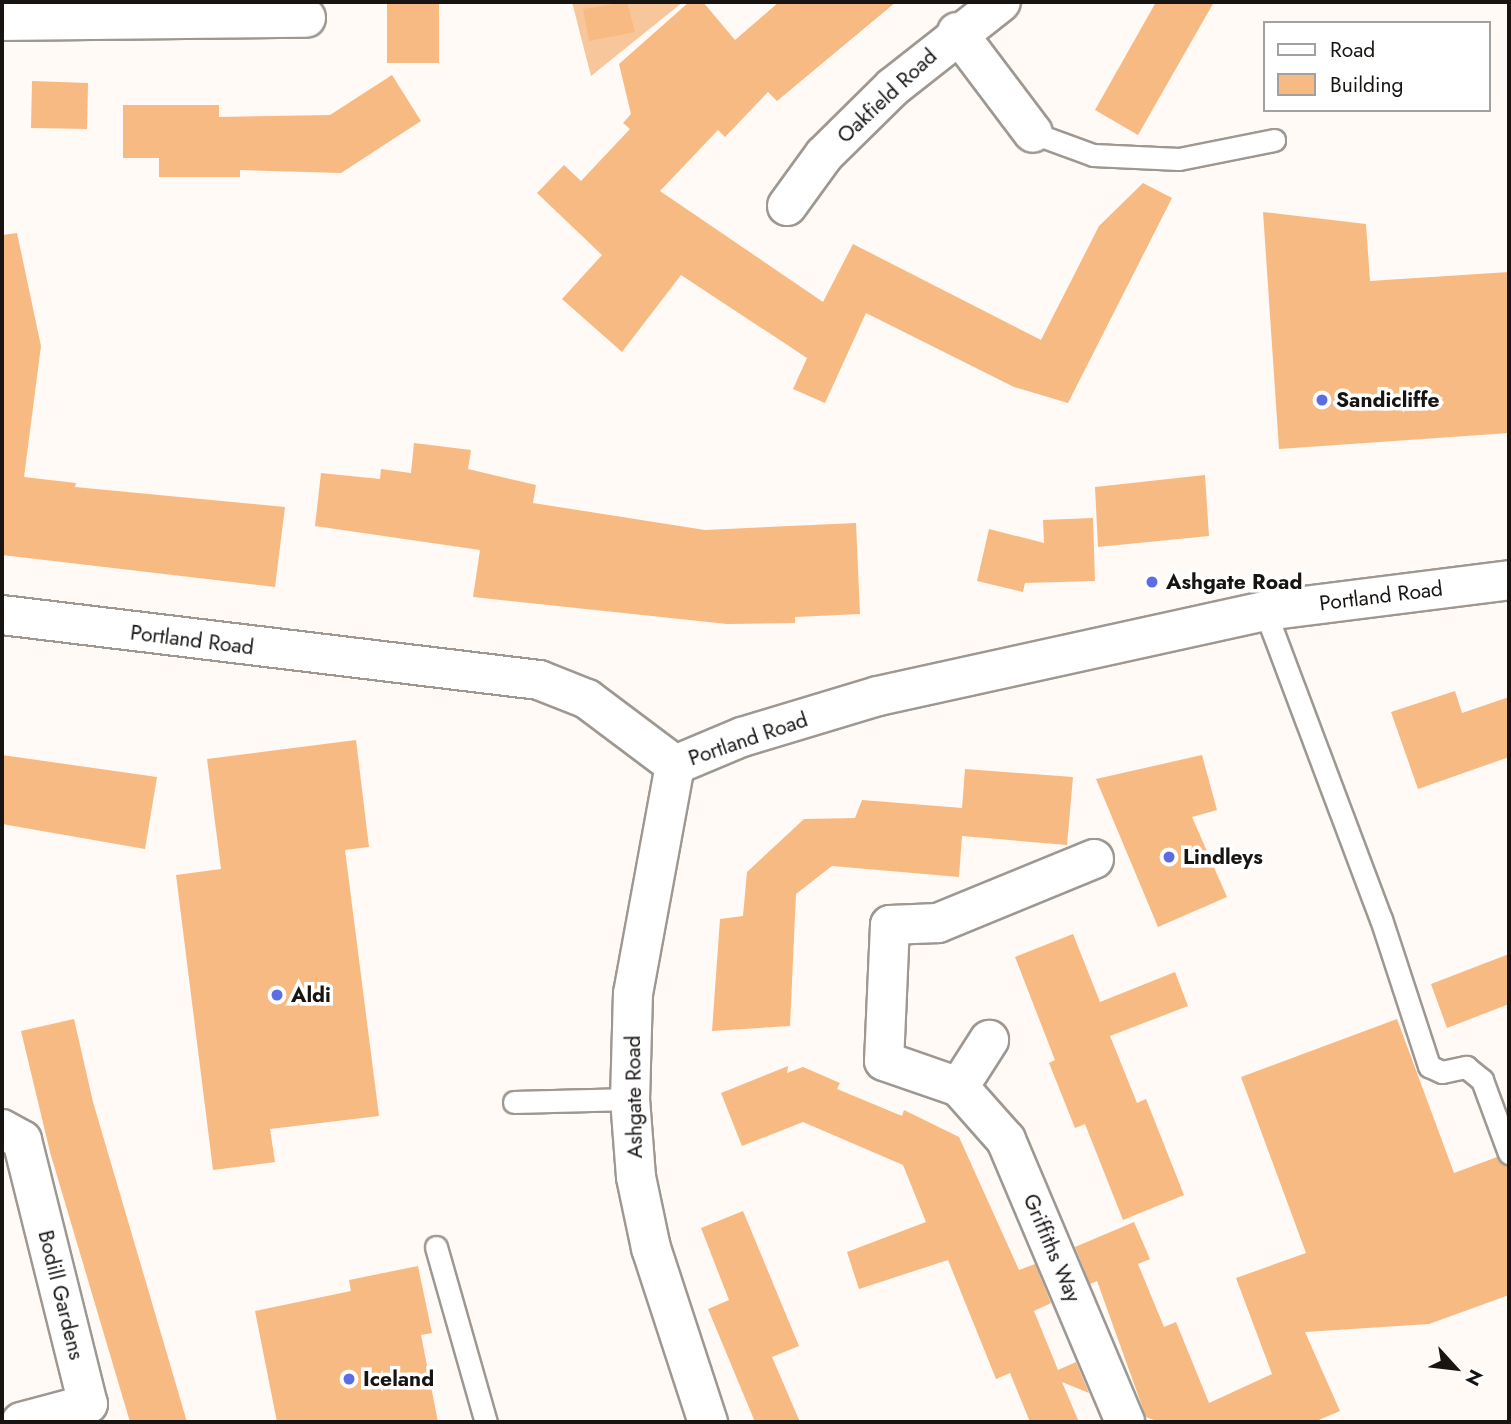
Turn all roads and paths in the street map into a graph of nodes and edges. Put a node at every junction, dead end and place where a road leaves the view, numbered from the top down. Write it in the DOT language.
graph roads {
  1 [pos="1001,2"];
  2 [pos="306,18"];
  3 [pos="2,21"];
  4 [pos="957,32"];
  5 [pos="1033,134"];
  6 [pos="1274,140"];
  7 [pos="787,206"];
  8 [pos="1509,580"];
  9 [pos="1265,611"];
  10 [pos="2,615"];
  11 [pos="675,765"];
  12 [pos="1094,859"];
  13 [pos="989,1040"];
  14 [pos="959,1087"];
  15 [pos="630,1098"];
  16 [pos="514,1102"];
  17 [pos="2,1129"];
  18 [pos="1509,1153"];
  19 [pos="436,1247"];
  20 [pos="21,1422"];
  21 [pos="486,1422"];
  22 [pos="708,1422"];
  23 [pos="1125,1422"];
  1 -- 4 [label="street, Oakfield Road"];
  2 -- 3 [label="street"];
  4 -- 5 [label="street"];
  4 -- 7 [label="street, Oakfield Road"];
  5 -- 6 [label="lane"];
  8 -- 9 [label="street, Portland Road"];
  9 -- 11 [label="street, Portland Road"];
  9 -- 18 [label="lane"];
  10 -- 11 [label="street, Portland Road"];
  11 -- 15 [label="street, Ashgate Road"];
  12 -- 14 [label="street, Griffiths Way"];
  13 -- 14 [label="street"];
  14 -- 23 [label="street, Griffiths Way"];
  15 -- 16 [label="lane"];
  15 -- 22 [label="street, Ashgate Road"];
  17 -- 20 [label="street, Bodill Gardens"];
  19 -- 21 [label="lane"];
}
